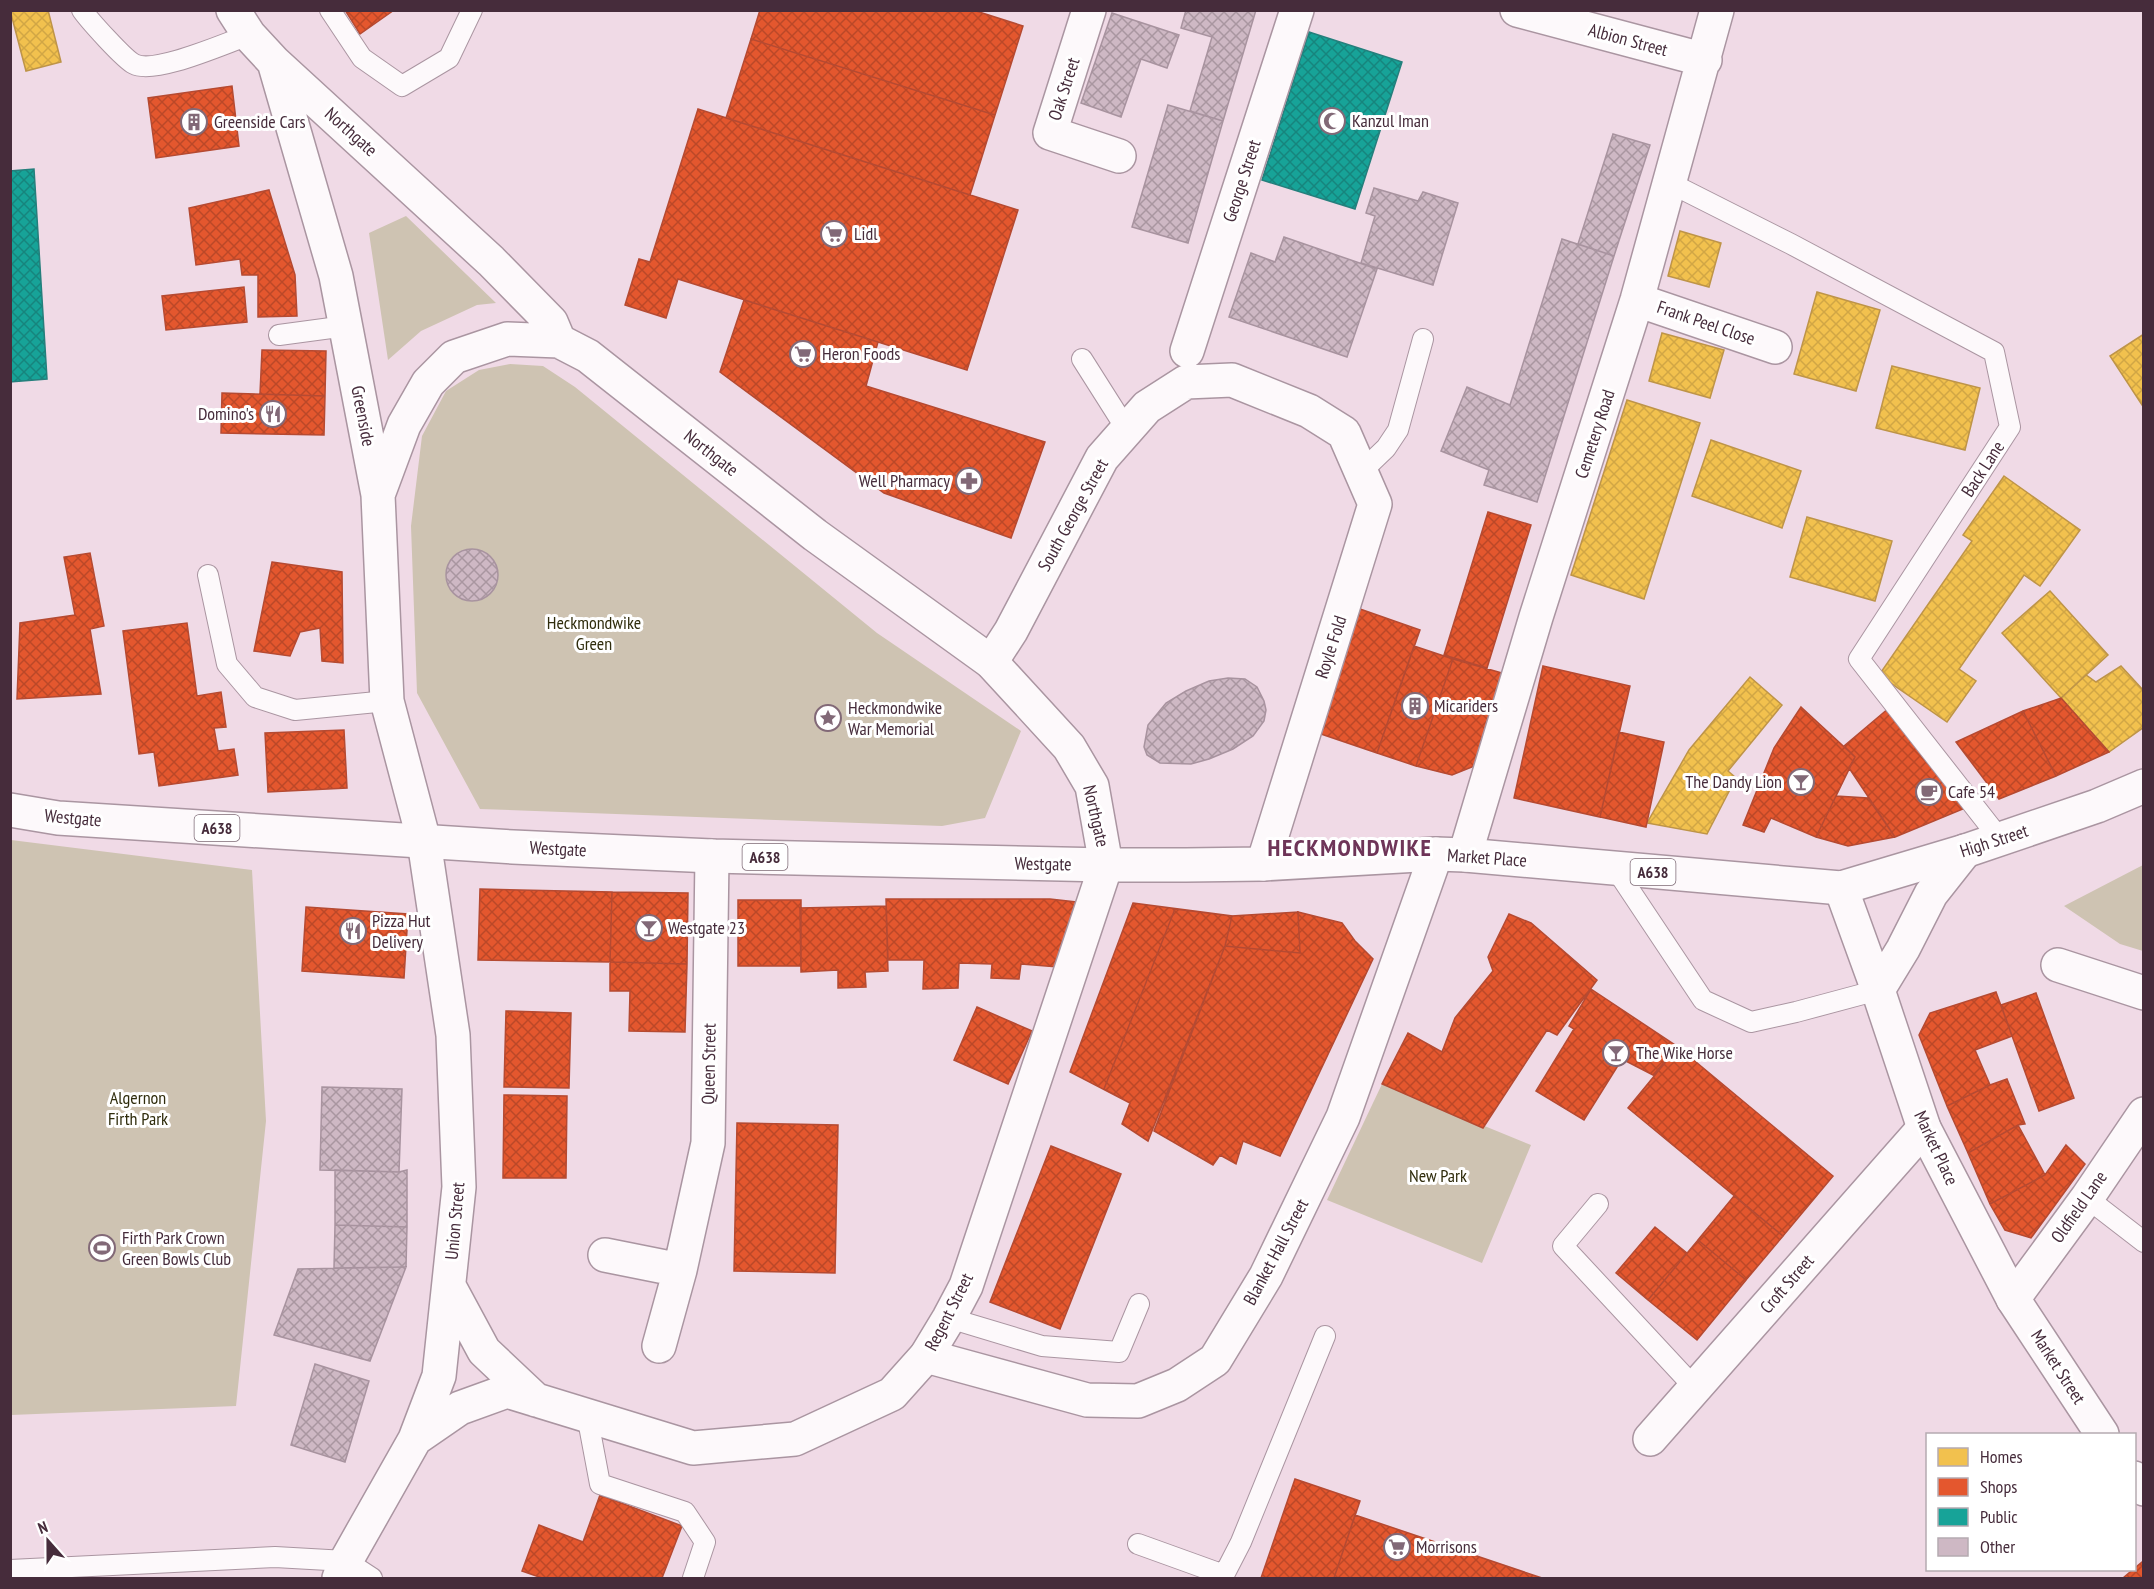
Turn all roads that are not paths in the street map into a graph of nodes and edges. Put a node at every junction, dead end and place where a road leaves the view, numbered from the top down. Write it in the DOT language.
graph roads {
  1 [pos="82,10"];
  2 [pos="330,10"];
  3 [pos="472,10"];
  4 [pos="1089,10"];
  5 [pos="1297,10"];
  6 [pos="1517,10"];
  7 [pos="1717,10"];
  8 [pos="241,23"];
  9 [pos="1705,60"];
  10 [pos="274,62"];
  11 [pos="1119,156"];
  12 [pos="1670,183"];
  13 [pos="1637,300"];
  14 [pos="346,326"];
  15 [pos="279,334"];
  16 [pos="1423,339"];
  17 [pos="559,341"];
  18 [pos="1775,347"];
  19 [pos="1187,351"];
  20 [pos="1082,360"];
  21 [pos="1127,430"];
  22 [pos="1344,433"];
  23 [pos="1361,472"];
  24 [pos="378,495"];
  25 [pos="208,575"];
  26 [pos="991,662"];
  27 [pos="387,700"];
  28 [pos="2144,786"];
  29 [pos="10,810"];
  30 [pos="2000,839"];
  31 [pos="424,841"];
  32 [pos="1965,851"];
  33 [pos="1451,855"];
  34 [pos="712,856"];
  35 [pos="1263,864"];
  36 [pos="1106,865"];
  37 [pos="1615,868"];
  38 [pos="1841,888"];
  39 [pos="2058,965"];
  40 [pos="1878,990"];
  41 [pos="2144,993"];
  42 [pos="2144,1114"];
  43 [pos="1923,1128"];
  44 [pos="2087,1198"];
  45 [pos="1598,1204"];
  46 [pos="2144,1242"];
  47 [pos="605,1255"];
  48 [pos="680,1270"];
  49 [pos="449,1286"];
  50 [pos="2013,1299"];
  51 [pos="1139,1304"];
  52 [pos="950,1318"];
  53 [pos="1324,1336"];
  54 [pos="659,1346"];
  55 [pos="926,1356"];
  56 [pos="1695,1388"];
  57 [pos="536,1400"];
  58 [pos="587,1415"];
  59 [pos="2101,1433"];
  60 [pos="415,1439"];
  61 [pos="1650,1439"];
  62 [pos="1138,1544"];
  63 [pos="10,1570"];
  64 [pos="352,1573"];
  65 [pos="693,1578"];
  1 -- 8 [label="lane"];
  2 -- 3 [label="lane"];
  4 -- 11 [label="street, Oak Street"];
  5 -- 19 [label="street, George Street"];
  6 -- 9 [label="street, Albion Street"];
  7 -- 9 [label="street, Cemetery Road"];
  8 -- 10 [label="street, Greenside"];
  9 -- 12 [label="street, Cemetery Road"];
  10 -- 14 [label="street, Greenside"];
  10 -- 17 [label="street, Northgate"];
  12 -- 13 [label="street, Cemetery Road"];
  12 -- 30 [label="lane, Back Lane"];
  13 -- 18 [label="street, Frank Peel Close"];
  13 -- 33 [label="street, Cemetery Road"];
  14 -- 15 [label="lane"];
  14 -- 24 [label="street, Greenside"];
  16 -- 23 [label="lane"];
  17 -- 24 [label="street"];
  17 -- 26 [label="street, Northgate"];
  20 -- 21 [label="lane"];
  21 -- 22 [label="street, South George Street"];
  21 -- 26 [label="street, South George Street"];
  22 -- 23 [label="street, Royle Fold"];
  23 -- 35 [label="street, Royle Fold"];
  24 -- 27 [label="street, Greenside"];
  25 -- 27 [label="lane"];
  26 -- 36 [label="street, Northgate"];
  27 -- 31 [label="street, Greenside"];
  28 -- 30 [label="street, High Street / A638"];
  29 -- 31 [label="street, Westgate / A638"];
  30 -- 32 [label="street, High Street / A638"];
  31 -- 34 [label="street, Westgate / A638"];
  31 -- 49 [label="street, Union Street"];
  32 -- 38 [label="street, High Street / A638"];
  32 -- 40 [label="street"];
  33 -- 35 [label="street, Market Place / A638"];
  33 -- 37 [label="street, Market Place / A638"];
  33 -- 55 [label="street, Blanket Hall Street"];
  34 -- 36 [label="street, Westgate / A638"];
  34 -- 48 [label="street, Queen Street"];
  35 -- 36 [label="street, Market Place / A638"];
  36 -- 52 [label="street, Regent Street"];
  37 -- 38 [label="street, Market Place / A638"];
  37 -- 40 [label="lane"];
  38 -- 40 [label="street, Market Place"];
  39 -- 41 [label="street"];
  40 -- 43 [label="street, Market Place"];
  42 -- 44 [label="street, Oldfield Lane"];
  43 -- 50 [label="street, Market Place"];
  43 -- 56 [label="street, Croft Street"];
  44 -- 46 [label="lane"];
  44 -- 50 [label="street, Oldfield Lane"];
  45 -- 56 [label="lane"];
  47 -- 48 [label="street"];
  48 -- 54 [label="street, Queen Street"];
  49 -- 57 [label="street, Regent Street"];
  49 -- 60 [label="street, Union Street"];
  50 -- 59 [label="street, Market Street"];
  51 -- 52 [label="lane"];
  52 -- 55 [label="street, Regent Street"];
  53 -- 62 [label="lane"];
  55 -- 58 [label="street, Regent Street"];
  56 -- 61 [label="street, Croft Street"];
  57 -- 58 [label="street, Regent Street"];
  57 -- 60 [label="street, Regent Street"];
  58 -- 65 [label="lane"];
  60 -- 64 [label="street, Union Street"];
  63 -- 64 [label="lane"];
}
